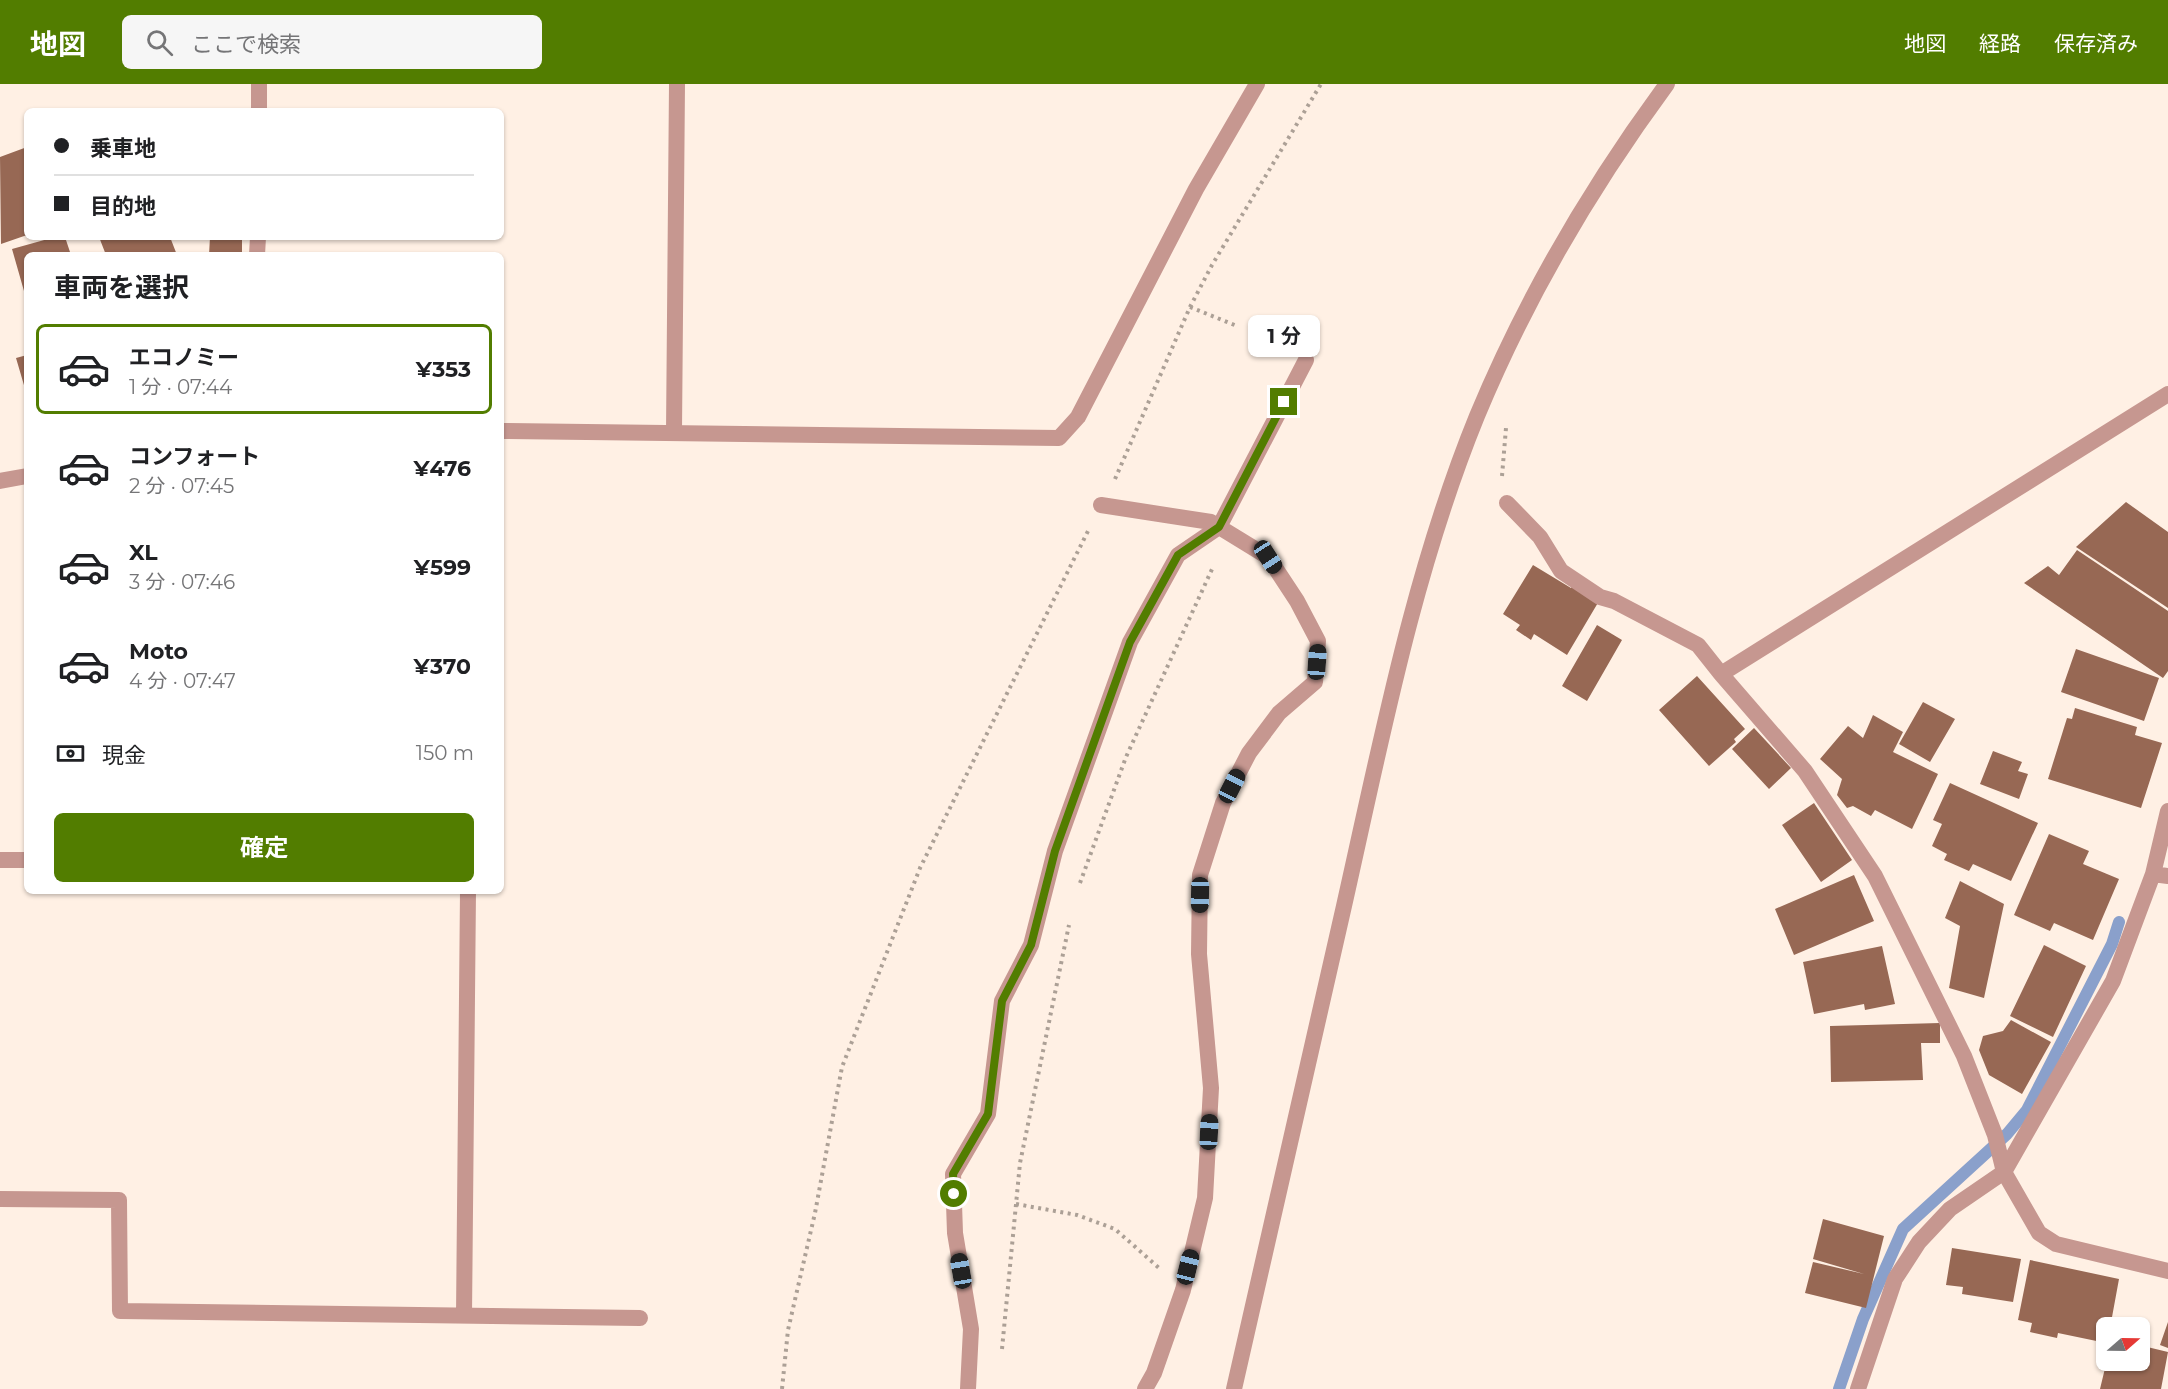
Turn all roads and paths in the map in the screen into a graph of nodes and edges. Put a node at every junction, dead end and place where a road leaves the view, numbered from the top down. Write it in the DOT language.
graph roads {
  1 [pos="259,84"];
  2 [pos="677,84"];
  3 [pos="1257,84"];
  4 [pos="1321,84"];
  5 [pos="1667,84"];
  6 [pos="259,108"];
  7 [pos="1190,307"];
  8 [pos="1237,326"];
  9 [pos="1306,360"];
  10 [pos="2168,394"];
  11 [pos="1506,428"];
  12 [pos="504,431"];
  13 [pos="674,432"];
  14 [pos="24,477"];
  15 [pos="0,481"];
  16 [pos="1507,503"];
  17 [pos="1101,505"];
  18 [pos="1224,530"];
  19 [pos="1721,674"];
  20 [pos="2168,811"];
  21 [pos="0,860"];
  22 [pos="24,860"];
  23 [pos="2160,875"];
  24 [pos="1079,885"];
  25 [pos="468,894"];
  26 [pos="1070,919"];
  27 [pos="2004,1172"];
  28 [pos="0,1199"];
  29 [pos="1016,1204"];
  30 [pos="2168,1271"];
  31 [pos="1183,1290"];
  32 [pos="464,1316"];
  33 [pos="640,1318"];
  34 [pos="1001,1354"];
  35 [pos="782,1389"];
  36 [pos="968,1389"];
  37 [pos="1145,1389"];
  38 [pos="1234,1389"];
  39 [pos="1858,1389"];
  1 -- 6 [label="street"];
  2 -- 13 [label="street"];
  3 -- 13 [label="street"];
  4 -- 7 [label="path"];
  5 -- 38 [label="street"];
  7 -- 8 [label="path"];
  7 -- 17 [label="path"];
  9 -- 18 [label="street"];
  10 -- 19 [label="street"];
  11 -- 16 [label="path"];
  12 -- 13 [label="street"];
  14 -- 15 [label="street"];
  16 -- 19 [label="street"];
  17 -- 18 [label="street"];
  17 -- 35 [label="path"];
  18 -- 24 [label="path"];
  18 -- 31 [label="street"];
  18 -- 36 [label="street"];
  19 -- 27 [label="street"];
  20 -- 23 [label="street"];
  21 -- 22 [label="street"];
  23 -- 27 [label="street"];
  25 -- 32 [label="street"];
  26 -- 29 [label="path"];
  27 -- 30 [label="street"];
  27 -- 39 [label="street"];
  28 -- 32 [label="street"];
  29 -- 31 [label="path"];
  29 -- 34 [label="path"];
  31 -- 37 [label="street"];
  32 -- 33 [label="street"];
}
